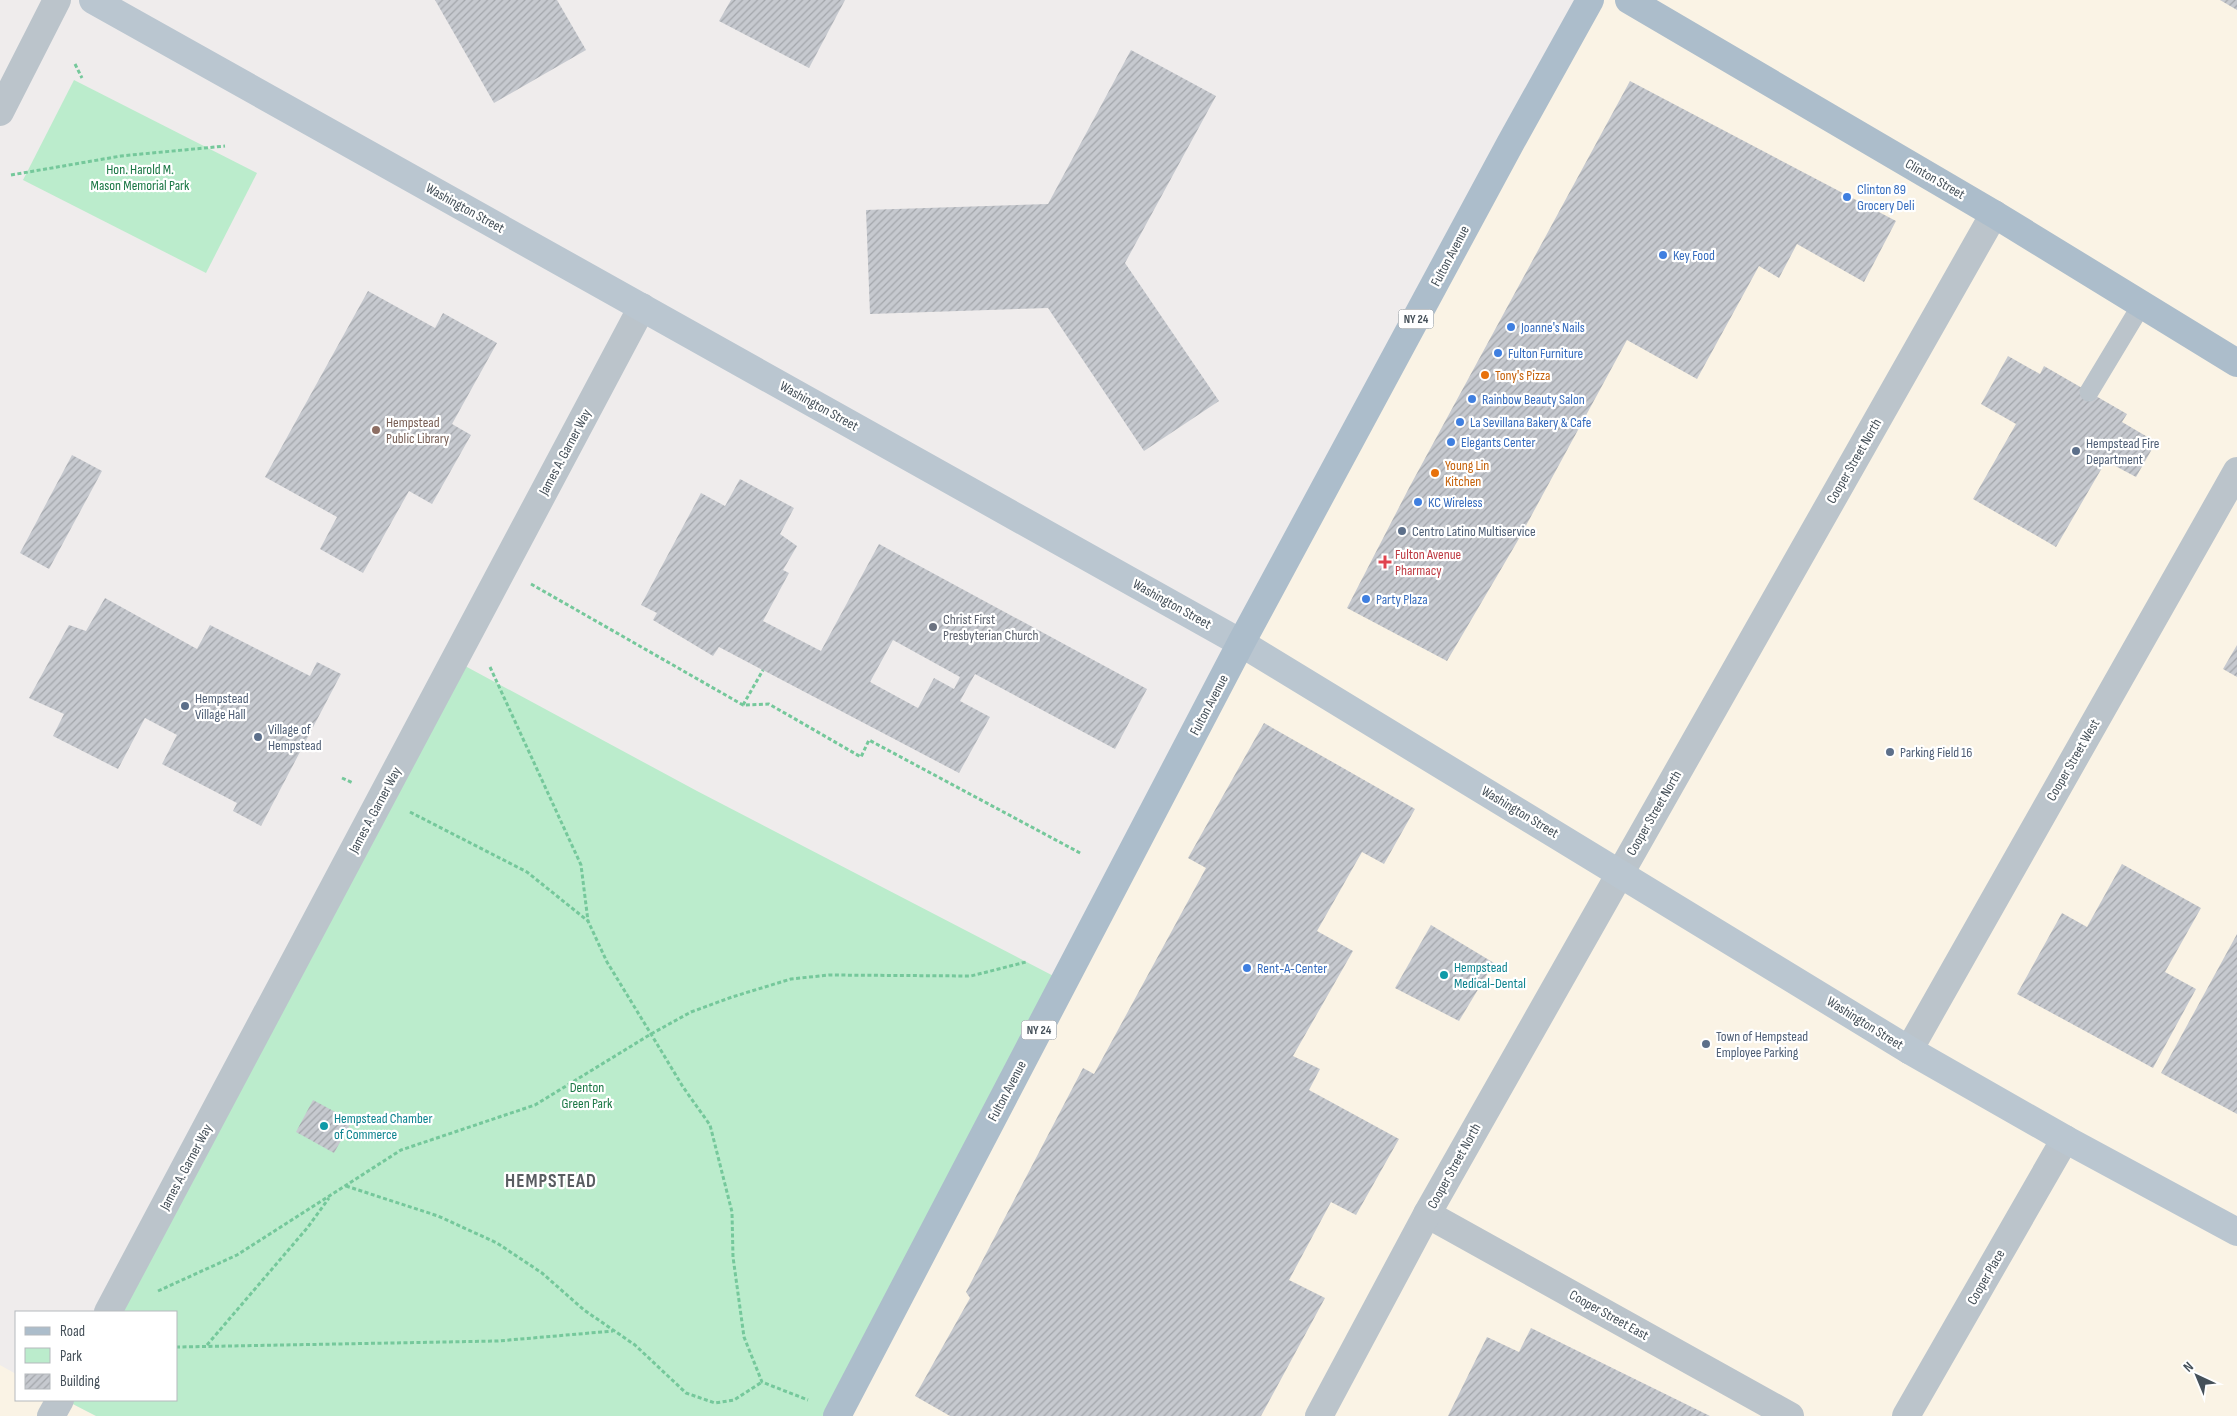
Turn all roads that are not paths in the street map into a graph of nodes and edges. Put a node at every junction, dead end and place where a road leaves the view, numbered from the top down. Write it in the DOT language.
graph roads {
  1 [pos="57,0"];
  2 [pos="93,0"];
  3 [pos="1590,0"];
  4 [pos="1629,0"];
  5 [pos="0,112"];
  6 [pos="1994,214"];
  7 [pos="2142,304"];
  8 [pos="642,307"];
  9 [pos="2237,363"];
  10 [pos="2089,392"];
  11 [pos="2237,471"];
  12 [pos="1242,643"];
  13 [pos="1620,873"];
  14 [pos="1908,1050"];
  15 [pos="2066,1139"];
  16 [pos="1427,1214"];
  17 [pos="2237,1232"];
  18 [pos="109,1311"];
  19 [pos="59,1401"];
  20 [pos="841,1415"];
  21 [pos="51,1416"];
  22 [pos="1319,1416"];
  23 [pos="1790,1416"];
  24 [pos="1906,1416"];
  1 -- 5 [label="street"];
  2 -- 8 [label="main road, Washington Street"];
  3 -- 12 [label="main road, Fulton Avenue / NY 24"];
  4 -- 6 [label="main road, Clinton Street"];
  6 -- 7 [label="main road, Clinton Street"];
  6 -- 13 [label="street, Cooper Street North"];
  7 -- 9 [label="main road, Clinton Street"];
  7 -- 10 [label="lane"];
  8 -- 12 [label="main road, Washington Street"];
  8 -- 18 [label="street, James A. Garner Way"];
  11 -- 14 [label="street, Cooper Street West"];
  12 -- 13 [label="main road, Washington Street"];
  12 -- 20 [label="main road, Fulton Avenue / NY 24"];
  13 -- 14 [label="main road, Washington Street"];
  13 -- 16 [label="street, Cooper Street North"];
  14 -- 15 [label="main road, Washington Street"];
  15 -- 17 [label="main road, Washington Street"];
  15 -- 24 [label="street, Cooper Place"];
  16 -- 22 [label="street, Cooper Street North"];
  16 -- 23 [label="street, Cooper Street East"];
  19 -- 21 [label="street"];
}
